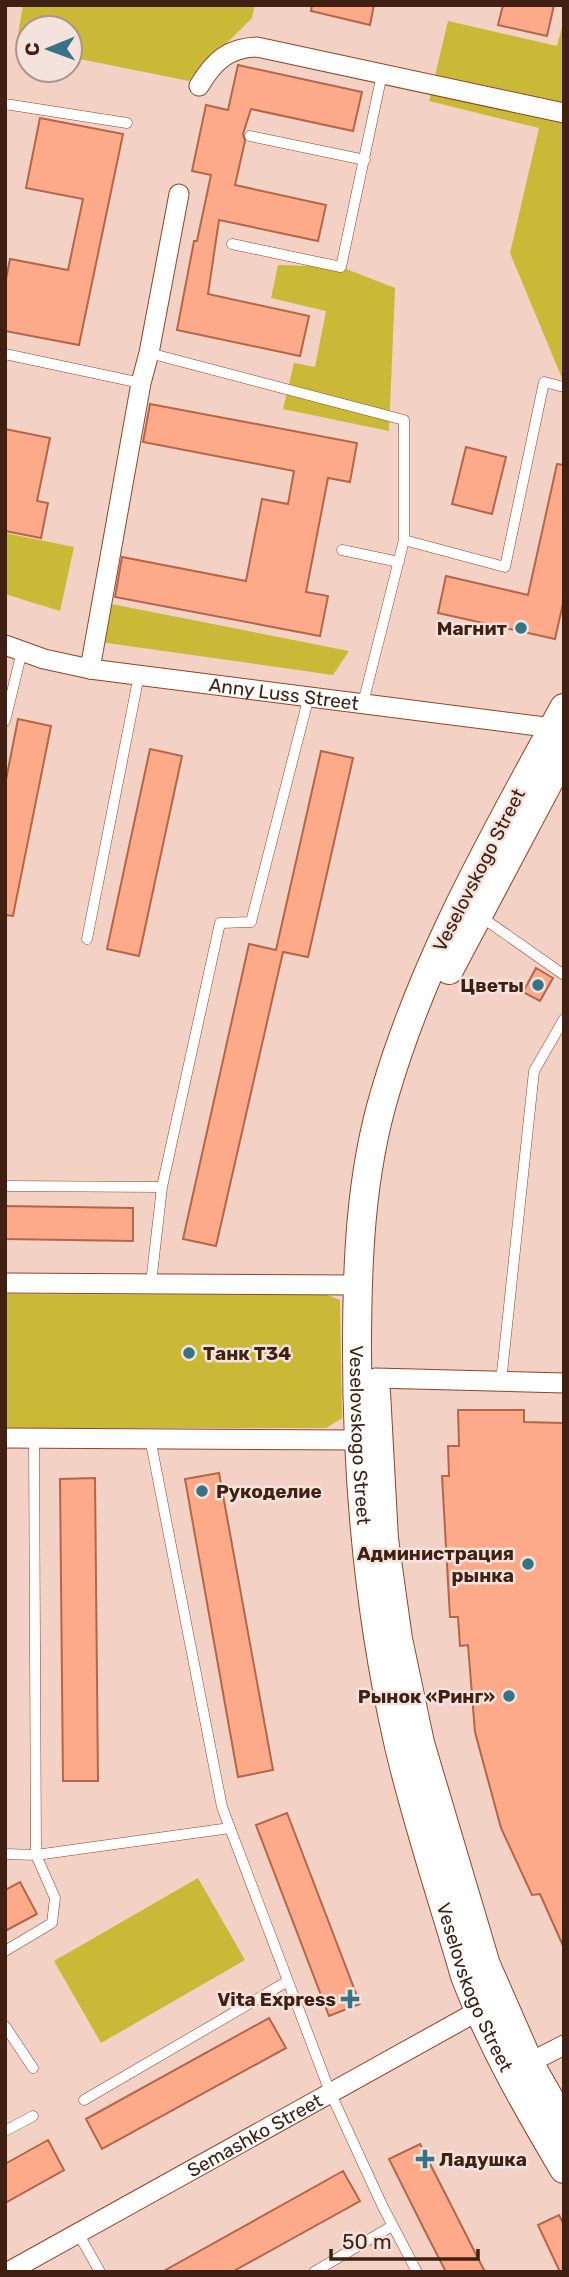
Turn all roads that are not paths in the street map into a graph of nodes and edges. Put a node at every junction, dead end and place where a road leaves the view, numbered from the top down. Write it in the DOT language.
graph roads {
  1 [pos="382,74"];
  2 [pos="199,86"];
  3 [pos="5,104"];
  4 [pos="564,113"];
  5 [pos="127,123"];
  6 [pos="250,136"];
  7 [pos="365,160"];
  8 [pos="179,194"];
  9 [pos="232,244"];
  10 [pos="149,353"];
  11 [pos="5,354"];
  12 [pos="141,383"];
  13 [pos="564,387"];
  14 [pos="404,540"];
  15 [pos="342,550"];
  16 [pos="399,562"];
  17 [pos="13,648"];
  18 [pos="90,668"];
  19 [pos="139,675"];
  20 [pos="309,696"];
  21 [pos="363,703"];
  22 [pos="5,720"];
  23 [pos="561,730"];
  24 [pos="477,913"];
  25 [pos="87,939"];
  26 [pos="564,975"];
  27 [pos="564,1019"];
  28 [pos="5,1186"];
  29 [pos="162,1187"];
  30 [pos="5,1283"];
  31 [pos="151,1283"];
  32 [pos="367,1285"];
  33 [pos="375,1378"];
  34 [pos="501,1382"];
  35 [pos="564,1383"];
  36 [pos="5,1438"];
  37 [pos="34,1438"];
  38 [pos="150,1438"];
  39 [pos="367,1440"];
  40 [pos="230,1829"];
  41 [pos="5,1854"];
  42 [pos="36,1855"];
  43 [pos="5,1951"];
  44 [pos="288,1981"];
  45 [pos="489,2005"];
  46 [pos="5,2026"];
  47 [pos="564,2045"];
  48 [pos="529,2063"];
  49 [pos="33,2068"];
  50 [pos="330,2092"];
  51 [pos="84,2100"];
  52 [pos="33,2116"];
  53 [pos="564,2124"];
  54 [pos="5,2131"];
  55 [pos="564,2169"];
  56 [pos="393,2226"];
  57 [pos="78,2233"];
  58 [pos="8,2272"];
  59 [pos="100,2272"];
  60 [pos="314,2272"];
  61 [pos="417,2272"];
  1 -- 2 [label="street"];
  1 -- 4 [label="street"];
  1 -- 7 [label="lane"];
  3 -- 5 [label="lane"];
  6 -- 7 [label="lane"];
  7 -- 9 [label="lane"];
  8 -- 10 [label="street"];
  10 -- 12 [label="street"];
  10 -- 14 [label="lane"];
  11 -- 12 [label="lane"];
  12 -- 18 [label="street"];
  13 -- 14 [label="lane"];
  14 -- 16 [label="lane"];
  15 -- 16 [label="lane"];
  16 -- 21 [label="lane"];
  17 -- 18 [label="street, Anny Luss Street"];
  17 -- 22 [label="lane"];
  18 -- 19 [label="street, Anny Luss Street"];
  19 -- 20 [label="street, Anny Luss Street"];
  19 -- 25 [label="lane"];
  20 -- 21 [label="street, Anny Luss Street"];
  20 -- 29 [label="lane"];
  21 -- 23 [label="street, Anny Luss Street"];
  23 -- 24 [label="main road, Veselovskogo Street"];
  23 -- 32 [label="main road, Veselovskogo Street"];
  24 -- 26 [label="lane"];
  24 -- 32 [label="main road, Veselovskogo Street"];
  27 -- 34 [label="lane"];
  28 -- 29 [label="lane"];
  29 -- 31 [label="lane"];
  30 -- 31 [label="street"];
  31 -- 32 [label="street"];
  32 -- 33 [label="main road, Veselovskogo Street"];
  32 -- 39 [label="main road, Veselovskogo Street"];
  33 -- 34 [label="street"];
  33 -- 39 [label="main road, Veselovskogo Street"];
  34 -- 35 [label="street"];
  36 -- 37 [label="street"];
  37 -- 38 [label="street"];
  37 -- 42 [label="lane"];
  38 -- 39 [label="street"];
  38 -- 40 [label="lane"];
  39 -- 45 [label="main road, Veselovskogo Street"];
  40 -- 42 [label="lane"];
  40 -- 44 [label="lane"];
  41 -- 42 [label="lane"];
  42 -- 43 [label="lane"];
  44 -- 50 [label="lane"];
  44 -- 51 [label="lane"];
  45 -- 48 [label="main road, Veselovskogo Street"];
  45 -- 50 [label="street, Semashko Street"];
  45 -- 55 [label="main road, Veselovskogo Street"];
  46 -- 49 [label="lane"];
  47 -- 48 [label="street"];
  48 -- 53 [label="main road, Veselovskogo Street"];
  50 -- 56 [label="lane"];
  50 -- 57 [label="street, Semashko Street"];
  52 -- 54 [label="lane"];
  56 -- 60 [label="lane"];
  56 -- 61 [label="lane"];
  57 -- 58 [label="street, Semashko Street"];
  57 -- 59 [label="lane"];
}
